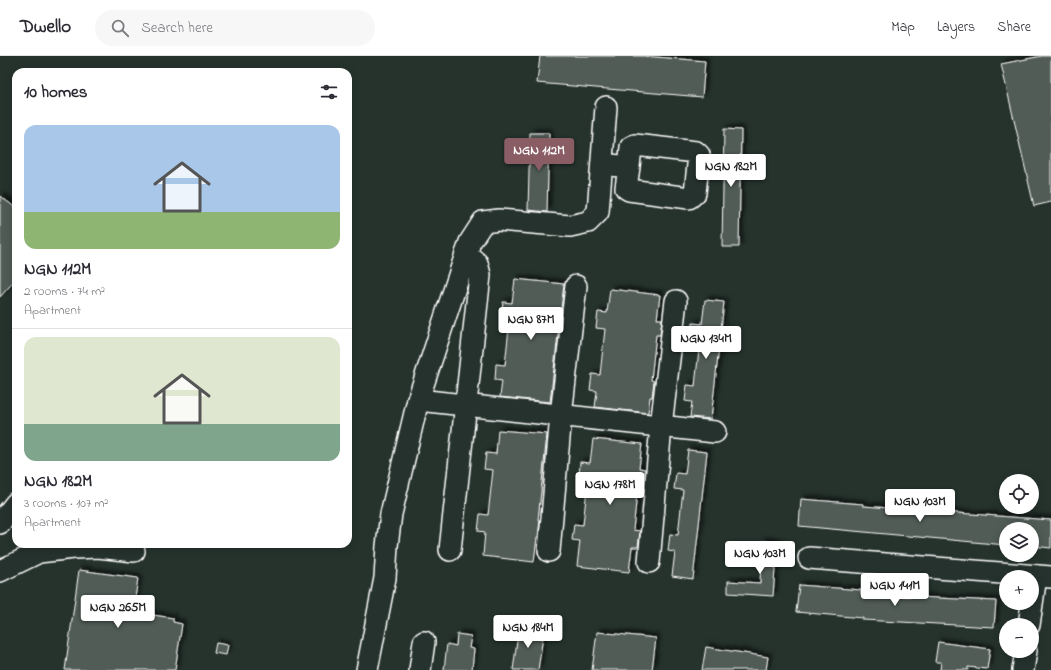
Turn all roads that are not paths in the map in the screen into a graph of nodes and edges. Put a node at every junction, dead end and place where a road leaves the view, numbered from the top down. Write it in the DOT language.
graph roads {
  1 [pos="606,107"];
  2 [pos="602,164"];
  3 [pos="629,167"];
  4 [pos="466,254"];
  5 [pos="576,286"];
  6 [pos="676,301"];
  7 [pos="418,400"];
  8 [pos="465,405"];
  9 [pos="561,415"];
  10 [pos="661,426"];
  11 [pos="715,432"];
  12 [pos="12,508"];
  13 [pos="0,523"];
  14 [pos="73,548"];
  15 [pos="107,548"];
  16 [pos="450,550"];
  17 [pos="134,551"];
  18 [pos="549,551"];
  19 [pos="809,558"];
  20 [pos="649,562"];
  21 [pos="0,571"];
  22 [pos="1043,577"];
  23 [pos="1031,618"];
  24 [pos="424,642"];
  25 [pos="1025,658"];
  26 [pos="367,670"];
  27 [pos="420,670"];
  28 [pos="1023,670"];
  1 -- 2 [label="street"];
  2 -- 3 [label="street"];
  2 -- 4 [label="street"];
  4 -- 7 [label="street"];
  4 -- 8 [label="street"];
  5 -- 9 [label="street"];
  6 -- 10 [label="street"];
  7 -- 8 [label="street"];
  7 -- 26 [label="street"];
  8 -- 9 [label="street"];
  8 -- 16 [label="street"];
  9 -- 10 [label="street"];
  9 -- 18 [label="street"];
  10 -- 11 [label="street"];
  10 -- 20 [label="street"];
  12 -- 13 [label="street"];
  14 -- 21 [label="street"];
  15 -- 17 [label="street"];
  19 -- 22 [label="street"];
  22 -- 23 [label="street"];
  24 -- 27 [label="street"];
  25 -- 28 [label="street"];
}
